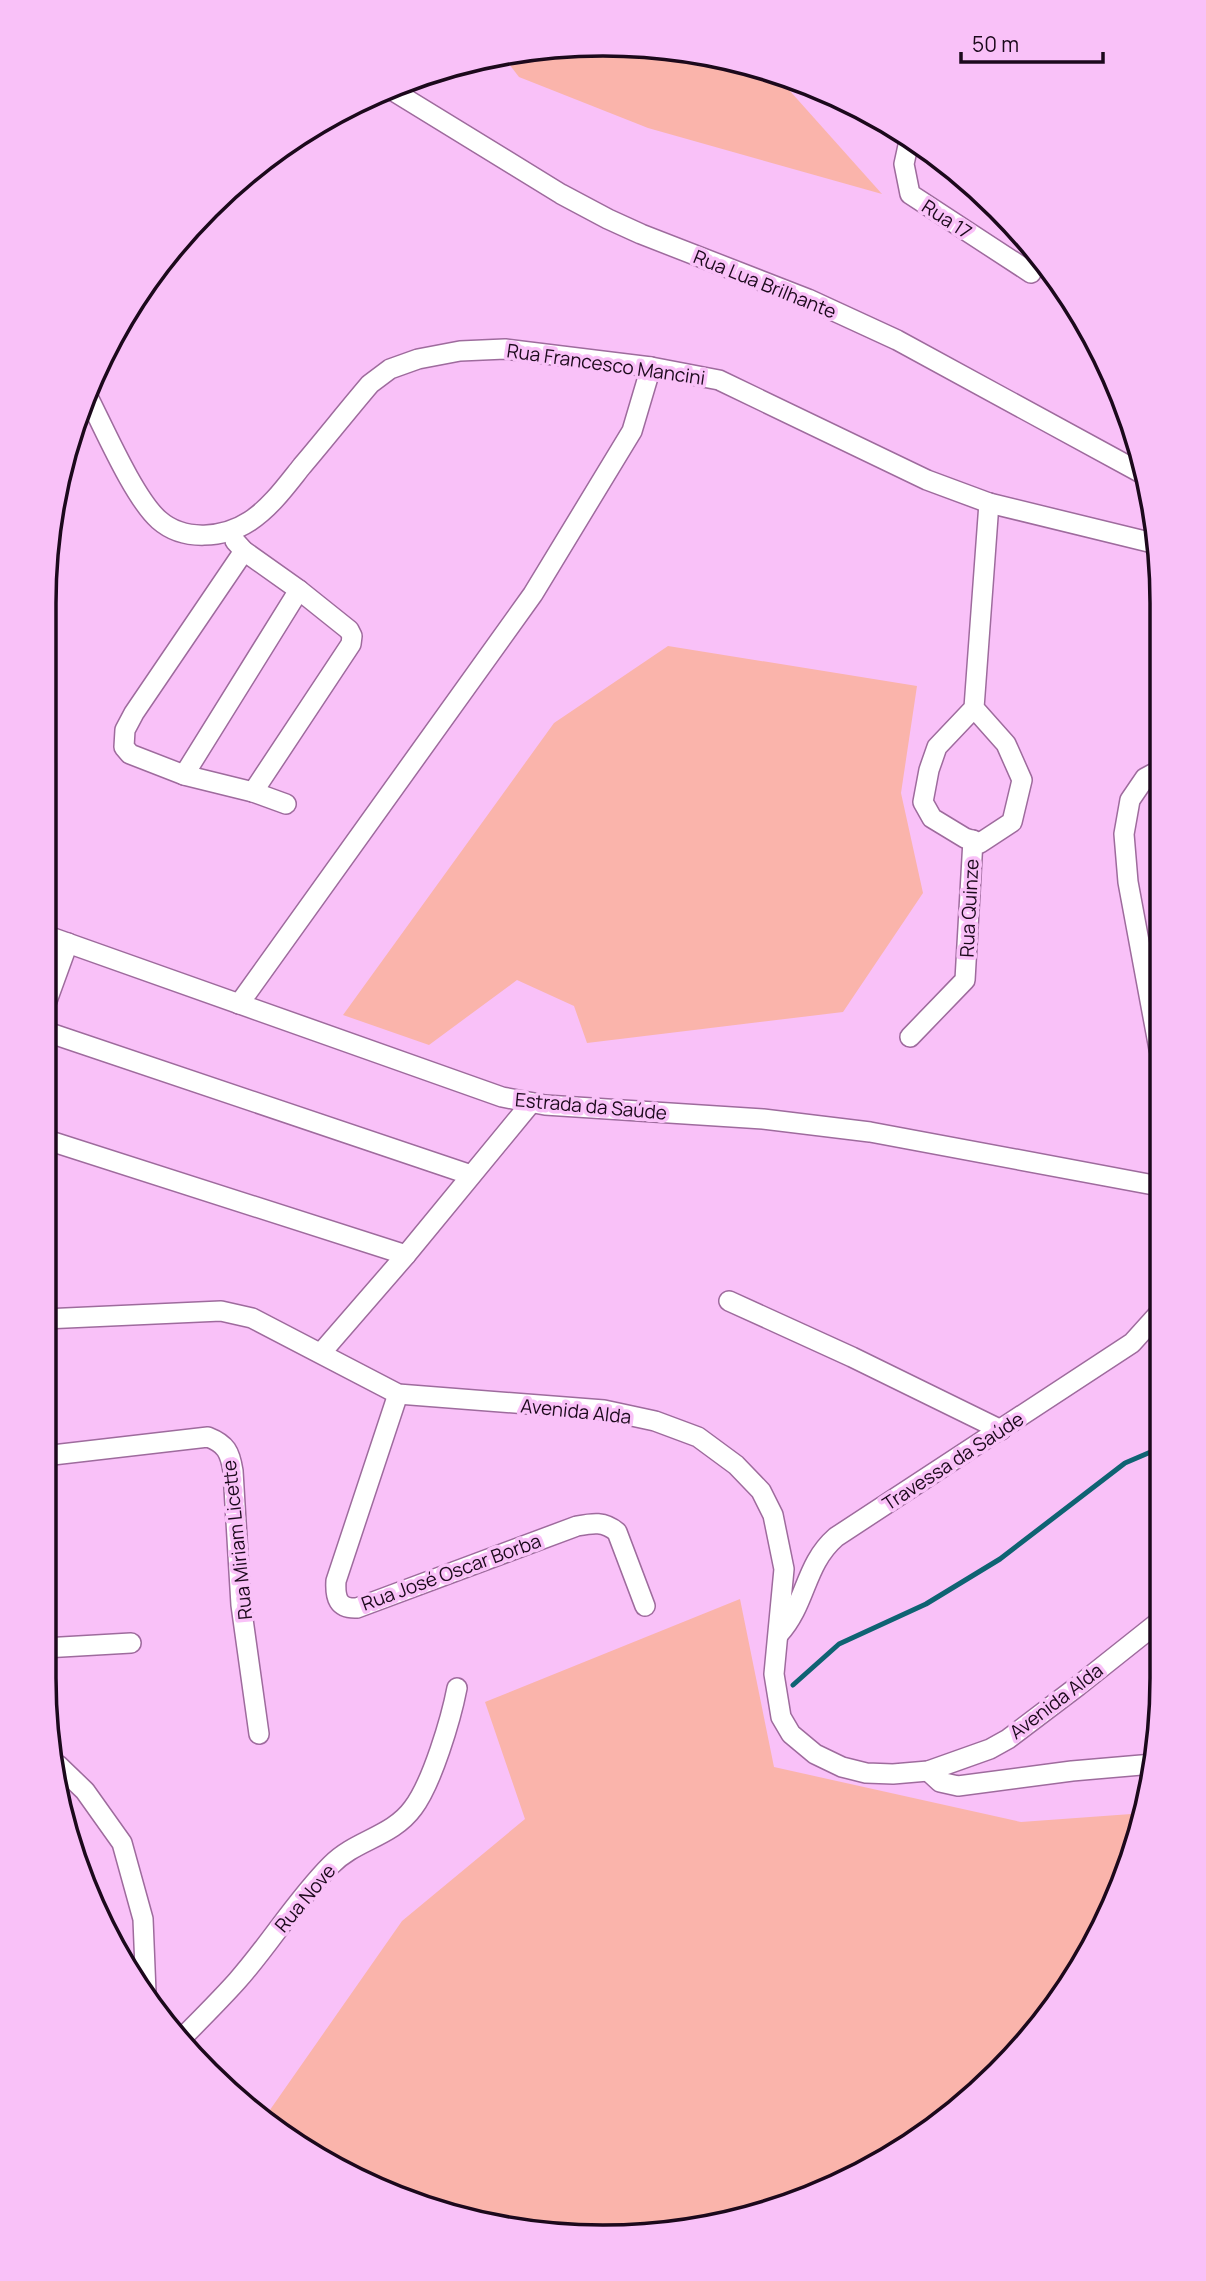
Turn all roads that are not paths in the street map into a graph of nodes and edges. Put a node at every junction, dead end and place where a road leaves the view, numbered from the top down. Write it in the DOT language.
graph roads {
  1 [pos="400,95"];
  2 [pos="907,148"];
  3 [pos="1031,273"];
  4 [pos="651,367"];
  5 [pos="93,406"];
  6 [pos="1133,468"];
  7 [pos="989,503"];
  8 [pos="228,533"];
  9 [pos="1146,541"];
  10 [pos="244,551"];
  11 [pos="299,590"];
  12 [pos="974,708"];
  13 [pos="184,775"];
  14 [pos="1150,775"];
  15 [pos="253,792"];
  16 [pos="286,804"];
  17 [pos="973,840"];
  18 [pos="56,938"];
  19 [pos="68,943"];
  20 [pos="56,976"];
  21 [pos="1150,1001"];
  22 [pos="239,1004"];
  23 [pos="56,1035"];
  24 [pos="910,1037"];
  25 [pos="531,1102"];
  26 [pos="56,1143"];
  27 [pos="471,1175"];
  28 [pos="1150,1184"];
  29 [pos="406,1255"];
  30 [pos="729,1301"];
  31 [pos="56,1318"];
  32 [pos="1150,1323"];
  33 [pos="321,1353"];
  34 [pos="398,1394"];
  35 [pos="1001,1430"];
  36 [pos="56,1455"];
  37 [pos="645,1606"];
  38 [pos="1150,1629"];
  39 [pos="778,1635"];
  40 [pos="131,1643"];
  41 [pos="56,1647"];
  42 [pos="457,1688"];
  43 [pos="259,1734"];
  44 [pos="1142,1765"];
  45 [pos="928,1771"];
  46 [pos="65,1772"];
  47 [pos="145,1978"];
  48 [pos="187,2033"];
  1 -- 6 [label="street, Rua Lua Brilhante"];
  2 -- 3 [label="street, Rua 17"];
  4 -- 7 [label="street, Rua Francesco Mancini"];
  4 -- 8 [label="street, Rua Francesco Mancini"];
  4 -- 22 [label="street"];
  5 -- 8 [label="street"];
  7 -- 9 [label="street, Rua Francesco Mancini"];
  7 -- 12 [label="street"];
  8 -- 10 [label="street"];
  10 -- 11 [label="street"];
  10 -- 13 [label="street"];
  11 -- 13 [label="street"];
  11 -- 15 [label="street"];
  12 -- 17 [label="street, Rua Quinze"];
  12 -- 17 [label="street, Rua Quinze"];
  13 -- 15 [label="street"];
  14 -- 21 [label="street"];
  15 -- 16 [label="street"];
  17 -- 24 [label="street, Rua Quinze"];
  18 -- 19 [label="street, Estrada da Saúde"];
  19 -- 20 [label="street"];
  19 -- 22 [label="street, Estrada da Saúde"];
  22 -- 25 [label="street, Estrada da Saúde"];
  23 -- 27 [label="street"];
  25 -- 27 [label="street"];
  25 -- 28 [label="street, Estrada da Saúde"];
  26 -- 29 [label="street"];
  27 -- 29 [label="street"];
  29 -- 33 [label="street"];
  30 -- 35 [label="street"];
  31 -- 33 [label="street, Avenida Alda"];
  32 -- 35 [label="street, Travessa da Saúde"];
  33 -- 34 [label="street, Avenida Alda"];
  34 -- 37 [label="street, Rua José Oscar Borba"];
  34 -- 39 [label="street, Avenida Alda"];
  35 -- 39 [label="street, Travessa da Saúde"];
  36 -- 43 [label="street, Rua Miriam Licette"];
  38 -- 45 [label="street, Avenida Alda"];
  39 -- 45 [label="street, Avenida Alda"];
  40 -- 41 [label="street"];
  42 -- 48 [label="street, Rua Nove"];
  44 -- 45 [label="street"];
  46 -- 47 [label="street"];
}
